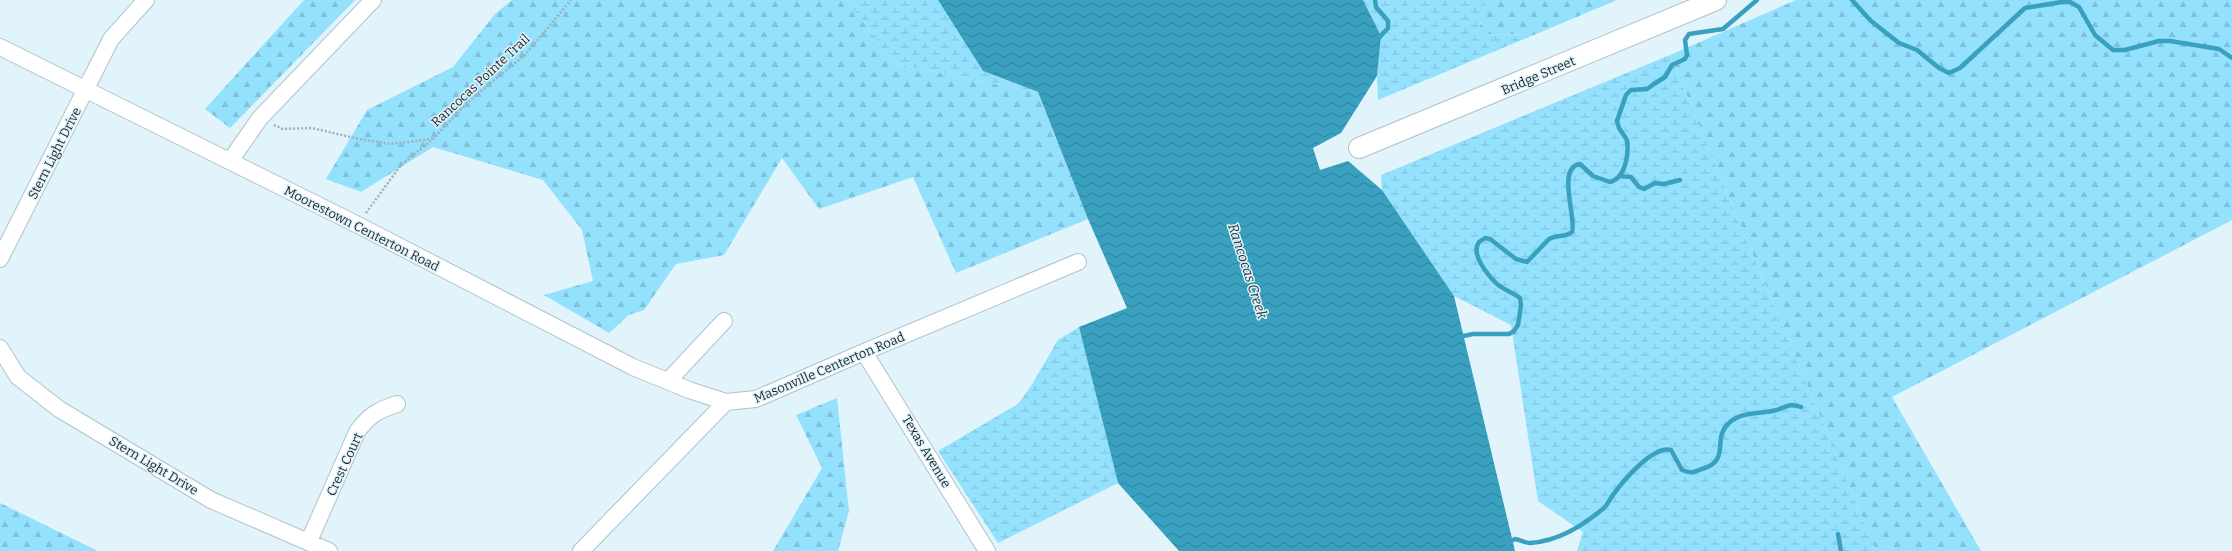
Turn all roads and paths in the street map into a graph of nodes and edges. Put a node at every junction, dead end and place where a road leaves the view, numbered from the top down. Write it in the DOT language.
graph roads {
  1 [pos="146,0"];
  2 [pos="373,0"];
  3 [pos="571,0"];
  4 [pos="1716,0"];
  5 [pos="0,47"];
  6 [pos="87,89"];
  7 [pos="260,118"];
  8 [pos="433,139"];
  9 [pos="1359,148"];
  10 [pos="230,161"];
  11 [pos="358,225"];
  12 [pos="0,259"];
  13 [pos="1078,262"];
  14 [pos="724,321"];
  15 [pos="0,348"];
  16 [pos="864,352"];
  17 [pos="668,382"];
  18 [pos="726,402"];
  19 [pos="397,404"];
  20 [pos="309,541"];
  21 [pos="329,551"];
  22 [pos="581,551"];
  23 [pos="987,551"];
  1 -- 6 [label="street, Stern Light Drive"];
  2 -- 7 [label="street"];
  3 -- 8 [label="path, Rancocas Pointe Trail"];
  4 -- 9 [label="main road, Bridge Street"];
  5 -- 6 [label="street, Moorestown Centerton Road"];
  6 -- 10 [label="street, Moorestown Centerton Road"];
  6 -- 12 [label="street, Stern Light Drive"];
  7 -- 8 [label="path, Rancocas Pointe Trail"];
  7 -- 10 [label="street"];
  8 -- 11 [label="path, Rancocas Pointe Trail"];
  10 -- 11 [label="street, Moorestown Centerton Road"];
  11 -- 17 [label="street, Moorestown Centerton Road"];
  13 -- 16 [label="street, Masonville Centerton Road"];
  14 -- 17 [label="street"];
  15 -- 20 [label="street, Stern Light Drive"];
  16 -- 18 [label="street, Masonville Centerton Road"];
  16 -- 23 [label="street, Texas Avenue"];
  17 -- 18 [label="street, Moorestown Centerton Road"];
  18 -- 22 [label="street"];
  19 -- 20 [label="street, Crest Court"];
  20 -- 21 [label="street, Stern Light Drive"];
}
